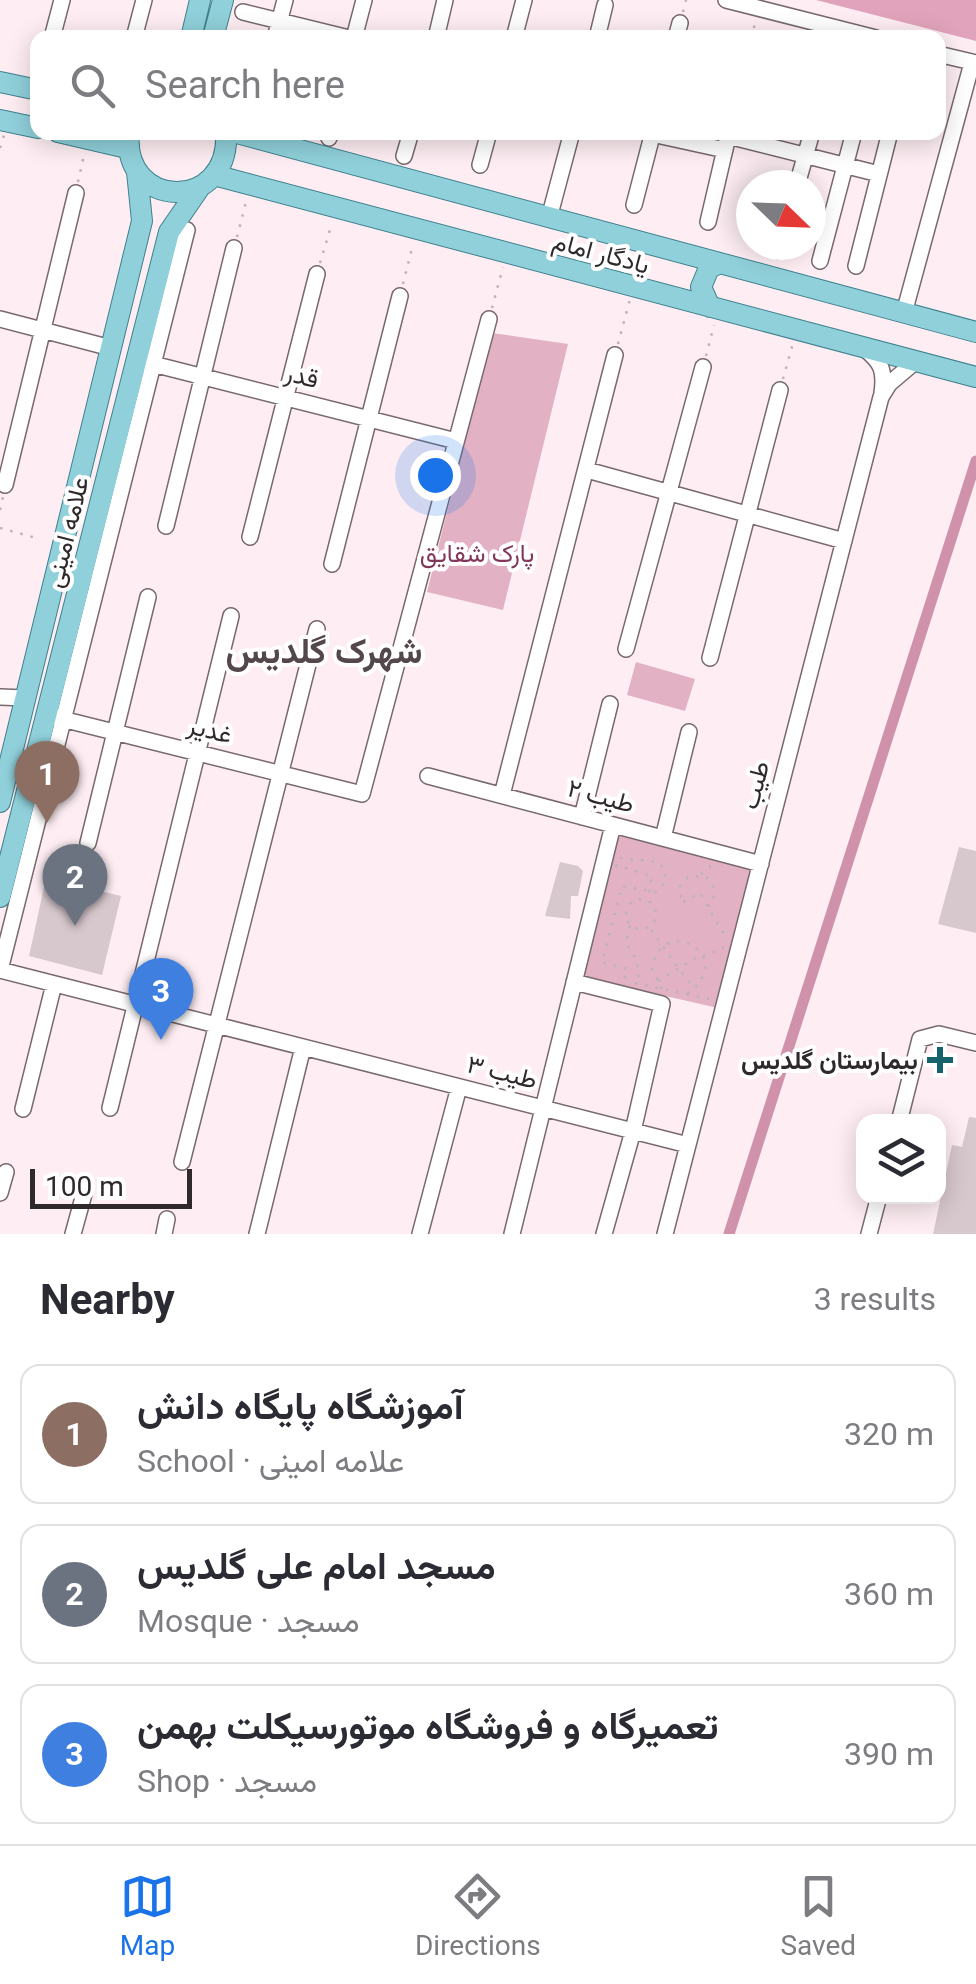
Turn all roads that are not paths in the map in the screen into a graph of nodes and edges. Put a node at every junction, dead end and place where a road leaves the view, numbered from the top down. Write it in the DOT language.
graph roads {
  1 [pos="62,0"];
  2 [pos="144,0"];
  3 [pos="199,0"];
  4 [pos="223,0"];
  5 [pos="285,0"];
  6 [pos="364,0"];
  7 [pos="446,0"];
  8 [pos="524,0"];
  9 [pos="726,0"];
  10 [pos="605,4"];
  11 [pos="243,12"];
  12 [pos="277,29"];
  13 [pos="54,30"];
  14 [pos="136,30"];
  15 [pos="192,30"];
  16 [pos="215,30"];
  17 [pos="355,30"];
  18 [pos="438,30"];
  19 [pos="516,30"];
  20 [pos="599,30"];
  21 [pos="832,30"];
  22 [pos="946,56"];
  23 [pos="974,63"];
  24 [pos="0,82"];
  25 [pos="30,88"];
  26 [pos="0,120"];
  27 [pos="30,126"];
  28 [pos="128,140"];
  29 [pos="228,140"];
  30 [pos="259,140"];
  31 [pos="408,140"];
  32 [pos="487,140"];
  33 [pos="570,140"];
  34 [pos="651,140"];
  35 [pos="727,140"];
  36 [pos="732,140"];
  37 [pos="810,140"];
  38 [pos="852,140"];
  39 [pos="888,140"];
  40 [pos="806,155"];
  41 [pos="404,156"];
  42 [pos="480,165"];
  43 [pos="846,166"];
  44 [pos="802,170"];
  45 [pos="137,172"];
  46 [pos="879,174"];
  47 [pos="207,182"];
  48 [pos="76,193"];
  49 [pos="634,204"];
  50 [pos="548,218"];
  51 [pos="708,222"];
  52 [pos="187,230"];
  53 [pos="826,238"];
  54 [pos="234,248"];
  55 [pos="718,264"];
  56 [pos="856,266"];
  57 [pos="317,274"];
  58 [pos="400,296"];
  59 [pos="714,308"];
  60 [pos="904,313"];
  61 [pos="0,319"];
  62 [pos="489,319"];
  63 [pos="44,330"];
  64 [pos="976,332"];
  65 [pos="111,348"];
  66 [pos="864,348"];
  67 [pos="615,356"];
  68 [pos="916,361"];
  69 [pos="145,362"];
  70 [pos="702,367"];
  71 [pos="203,376"];
  72 [pos="976,376"];
  73 [pos="780,390"];
  74 [pos="882,396"];
  75 [pos="286,398"];
  76 [pos="368,419"];
  77 [pos="456,441"];
  78 [pos="86,448"];
  79 [pos="112,456"];
  80 [pos="587,470"];
  81 [pos="5,485"];
  82 [pos="668,492"];
  83 [pos="748,514"];
  84 [pos="166,526"];
  85 [pos="250,538"];
  86 [pos="844,540"];
  87 [pos="332,564"];
  88 [pos="148,598"];
  89 [pos="232,616"];
  90 [pos="317,630"];
  91 [pos="626,649"];
  92 [pos="710,658"];
  93 [pos="0,698"];
  94 [pos="26,698"];
  95 [pos="610,704"];
  96 [pos="55,717"];
  97 [pos="114,732"];
  98 [pos="688,732"];
  99 [pos="197,752"];
  100 [pos="280,773"];
  101 [pos="428,776"];
  102 [pos="502,795"];
  103 [pos="0,802"];
  104 [pos="582,816"];
  105 [pos="613,825"];
  106 [pos="663,838"];
  107 [pos="88,843"];
  108 [pos="761,864"];
  109 [pos="0,897"];
  110 [pos="0,970"];
  111 [pos="574,982"];
  112 [pos="54,984"];
  113 [pos="136,1004"];
  114 [pos="218,1025"];
  115 [pos="976,1043"];
  116 [pos="304,1047"];
  117 [pos="458,1086"];
  118 [pos="110,1108"];
  119 [pos="543,1108"];
  120 [pos="24,1109"];
  121 [pos="901,1114"];
  122 [pos="633,1131"];
  123 [pos="688,1145"];
  124 [pos="182,1162"];
  125 [pos="6,1172"];
  126 [pos="0,1192"];
  127 [pos="84,1194"];
  128 [pos="877,1204"];
  129 [pos="74,1234"];
  130 [pos="257,1234"];
  131 [pos="420,1234"];
  132 [pos="512,1234"];
  133 [pos="604,1234"];
  134 [pos="665,1234"];
  135 [pos="870,1234"];
  1 -- 13 [label="street"];
  2 -- 14 [label="street"];
  3 -- 15 [label="main road"];
  4 -- 16 [label="main road"];
  5 -- 12 [label="street"];
  6 -- 17 [label="street"];
  7 -- 18 [label="street"];
  8 -- 19 [label="street"];
  9 -- 21 [label="street"];
  10 -- 20 [label="street"];
  11 -- 12 [label="street"];
  22 -- 23 [label="street"];
  23 -- 60 [label="street"];
  24 -- 25 [label="main road"];
  26 -- 27 [label="main road"];
  28 -- 45 [label="main road, علامه امینی"];
  29 -- 47 [label="main road, علامه امینی"];
  30 -- 50 [label="main road, یادگار امام"];
  31 -- 41 [label="street"];
  32 -- 42 [label="street"];
  33 -- 50 [label="street"];
  34 -- 49 [label="street"];
  35 -- 51 [label="street"];
  36 -- 40 [label="street"];
  37 -- 40 [label="street"];
  38 -- 43 [label="street"];
  39 -- 46 [label="street"];
  40 -- 43 [label="street"];
  40 -- 44 [label="street"];
  43 -- 46 [label="street"];
  43 -- 53 [label="street"];
  45 -- 47 [label="main road, یادگار امام"];
  45 -- 65 [label="main road, علامه امینی"];
  46 -- 56 [label="street"];
  47 -- 59 [label="main road, یادگار امام"];
  47 -- 69 [label="main road, علامه امینی"];
  48 -- 63 [label="street"];
  50 -- 55 [label="main road, یادگار امام"];
  52 -- 69 [label="street"];
  54 -- 71 [label="street"];
  55 -- 59 [label="main road"];
  55 -- 60 [label="main road, یادگار امام"];
  57 -- 75 [label="street"];
  58 -- 76 [label="street"];
  59 -- 66 [label="main road, یادگار امام"];
  60 -- 64 [label="main road, یادگار امام"];
  61 -- 63 [label="street"];
  62 -- 77 [label="street"];
  63 -- 65 [label="street"];
  63 -- 81 [label="street"];
  65 -- 78 [label="main road, علامه امینی"];
  66 -- 68 [label="main road, یادگار امام"];
  66 -- 74 [label="street"];
  67 -- 80 [label="street"];
  68 -- 72 [label="main road, یادگار امام"];
  68 -- 74 [label="street, طیب"];
  69 -- 71 [label="street, قدر"];
  69 -- 79 [label="main road, علامه امینی"];
  69 -- 96 [label="street"];
  70 -- 82 [label="street"];
  71 -- 75 [label="street, قدر"];
  71 -- 84 [label="street"];
  73 -- 83 [label="street"];
  74 -- 86 [label="street, طیب"];
  75 -- 76 [label="street, قدر"];
  75 -- 85 [label="street"];
  76 -- 77 [label="street, قدر"];
  76 -- 87 [label="street"];
  77 -- 100 [label="street, غدیر"];
  78 -- 79 [label="main road"];
  78 -- 94 [label="main road, علامه امینی"];
  79 -- 96 [label="main road, علامه امینی"];
  80 -- 82 [label="street"];
  80 -- 102 [label="street"];
  82 -- 83 [label="street"];
  82 -- 91 [label="street"];
  83 -- 86 [label="street"];
  83 -- 92 [label="street"];
  86 -- 108 [label="street, طیب"];
  88 -- 97 [label="street"];
  89 -- 99 [label="street"];
  90 -- 100 [label="street"];
  93 -- 94 [label="street"];
  94 -- 103 [label="main road, علامه امینی"];
  95 -- 104 [label="street"];
  96 -- 97 [label="street, غدیر"];
  96 -- 109 [label="main road, علامه امینی"];
  96 -- 110 [label="street"];
  97 -- 99 [label="street, غدیر"];
  97 -- 107 [label="street"];
  98 -- 106 [label="street"];
  99 -- 100 [label="street, غدیر"];
  99 -- 113 [label="street"];
  100 -- 114 [label="street"];
  101 -- 102 [label="street, طیب ۲"];
  102 -- 104 [label="street, طیب ۲"];
  104 -- 105 [label="street, طیب ۲"];
  105 -- 106 [label="street, طیب ۲"];
  105 -- 111 [label="street"];
  106 -- 108 [label="street, طیب ۲"];
  108 -- 123 [label="street, طیب"];
  110 -- 112 [label="street, طیب ۳"];
  111 -- 119 [label="street"];
  111 -- 122 [label="street"];
  112 -- 113 [label="street, طیب ۳"];
  112 -- 120 [label="street"];
  113 -- 114 [label="street, طیب ۳"];
  113 -- 118 [label="street"];
  114 -- 116 [label="street, طیب ۳"];
  114 -- 124 [label="street"];
  115 -- 121 [label="street"];
  116 -- 117 [label="street, طیب ۳"];
  116 -- 130 [label="street"];
  117 -- 119 [label="street, طیب ۳"];
  117 -- 131 [label="street"];
  119 -- 122 [label="street, طیب ۳"];
  119 -- 132 [label="street"];
  122 -- 123 [label="street, طیب ۳"];
  122 -- 133 [label="street"];
  123 -- 134 [label="street, طیب"];
  125 -- 126 [label="street"];
  127 -- 129 [label="street"];
  128 -- 135 [label="street"];
}
